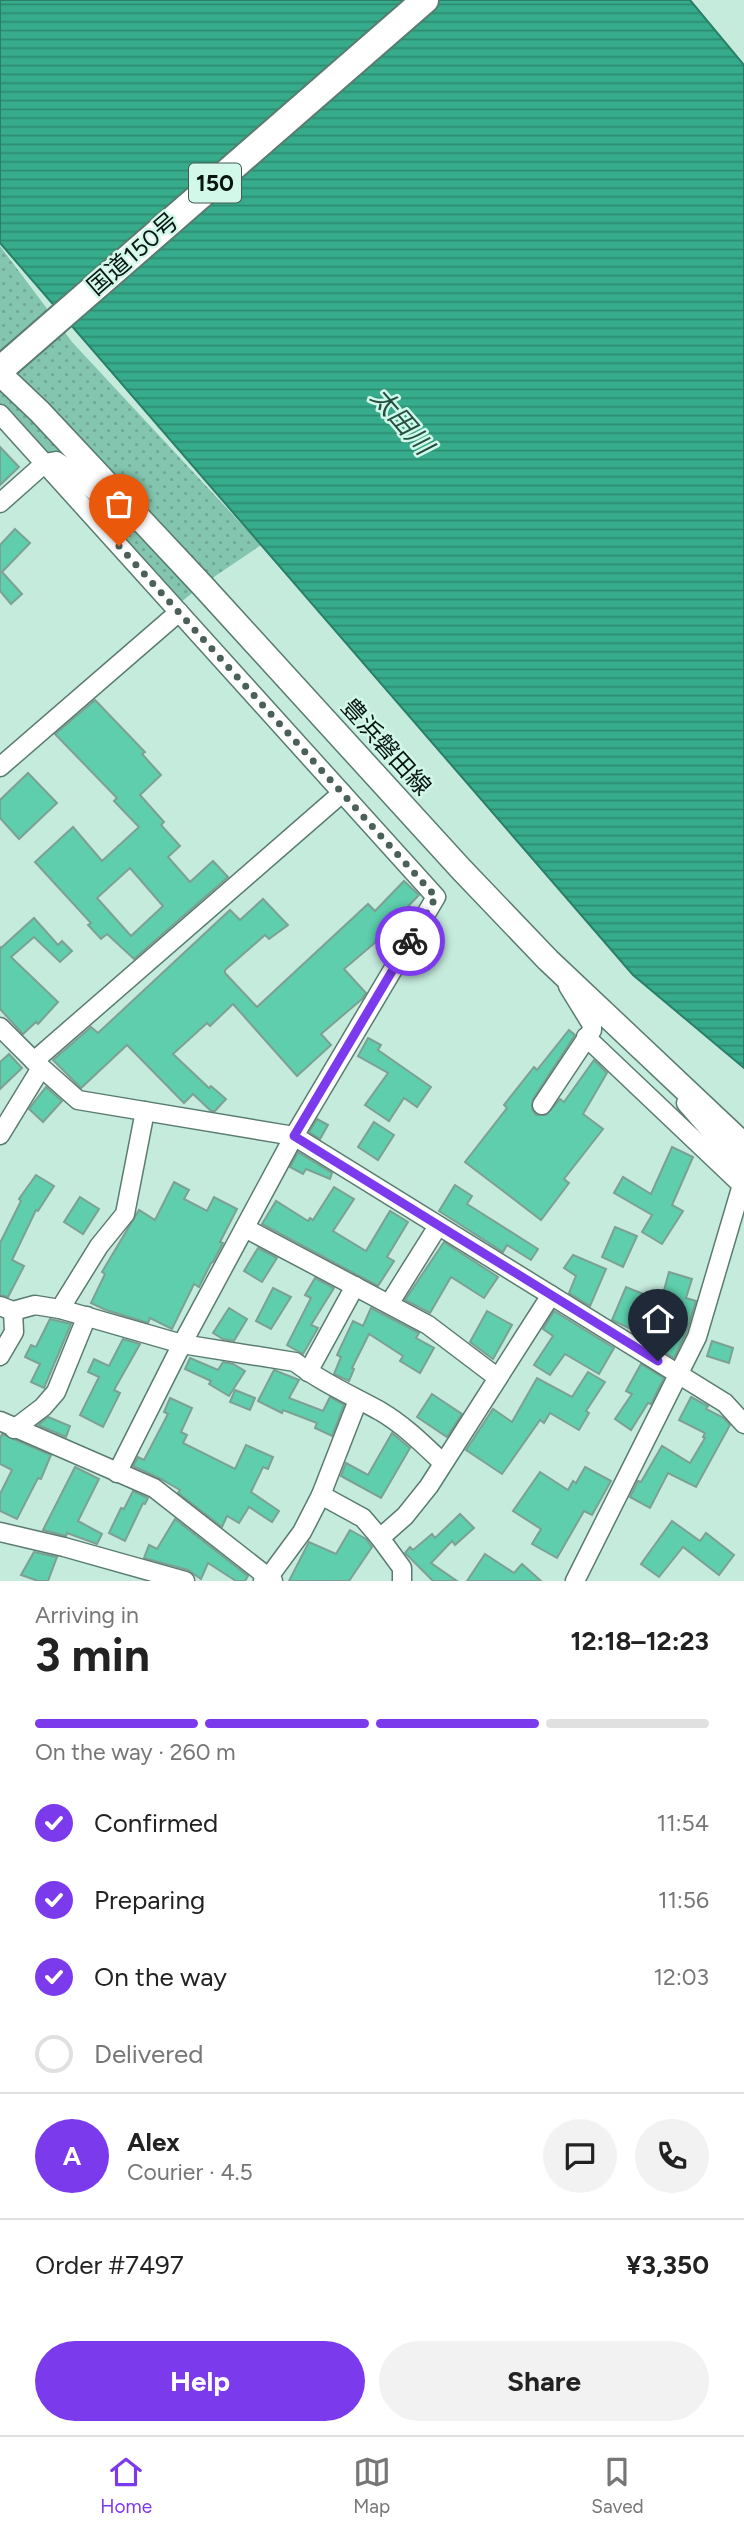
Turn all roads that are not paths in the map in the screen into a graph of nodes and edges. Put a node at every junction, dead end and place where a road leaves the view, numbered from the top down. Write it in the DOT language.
graph roads {
  1 [pos="425,0"];
  2 [pos="2,370"];
  3 [pos="0,414"];
  4 [pos="45,463"];
  5 [pos="0,503"];
  6 [pos="148,527"];
  7 [pos="179,612"];
  8 [pos="0,767"];
  9 [pos="342,793"];
  10 [pos="557,968"];
  11 [pos="0,1027"];
  12 [pos="586,1037"];
  13 [pos="37,1065"];
  14 [pos="674,1078"];
  15 [pos="542,1105"];
  16 [pos="145,1111"];
  17 [pos="0,1135"];
  18 [pos="294,1136"];
  19 [pos="744,1145"];
  20 [pos="743,1180"];
  21 [pos="438,1226"];
  22 [pos="245,1228"];
  23 [pos="355,1286"];
  24 [pos="551,1295"];
  25 [pos="389,1304"];
  26 [pos="7,1308"];
  27 [pos="60,1309"];
  28 [pos="87,1316"];
  29 [pos="183,1344"];
  30 [pos="0,1356"];
  31 [pos="308,1372"];
  32 [pos="679,1374"];
  33 [pos="498,1378"];
  34 [pos="358,1400"];
  35 [pos="744,1424"];
  36 [pos="7,1425"];
  37 [pos="443,1463"];
  38 [pos="117,1472"];
  39 [pos="321,1495"];
  40 [pos="0,1532"];
  41 [pos="380,1538"];
  42 [pos="268,1580"];
  43 [pos="185,1581"];
  44 [pos="401,1581"];
  45 [pos="575,1581"];
  1 -- 2 [label="highway, 国道150号 / 150"];
  2 -- 6 [label="main road, 豊浜磐田線"];
  3 -- 4 [label="street"];
  4 -- 5 [label="street"];
  4 -- 6 [label="street"];
  4 -- 7 [label="street"];
  6 -- 10 [label="main road, 豊浜磐田線"];
  7 -- 8 [label="street"];
  7 -- 9 [label="street"];
  9 -- 13 [label="street"];
  9 -- 18 [label="street"];
  10 -- 12 [label="street"];
  10 -- 14 [label="main road, 豊浜磐田線"];
  11 -- 13 [label="street"];
  12 -- 15 [label="street"];
  12 -- 20 [label="street"];
  13 -- 16 [label="street"];
  13 -- 17 [label="street"];
  14 -- 19 [label="main road, 豊浜磐田線"];
  14 -- 20 [label="street"];
  16 -- 18 [label="street"];
  16 -- 27 [label="street"];
  18 -- 21 [label="street"];
  18 -- 22 [label="street"];
  20 -- 32 [label="street"];
  21 -- 24 [label="street"];
  21 -- 25 [label="street"];
  22 -- 23 [label="street"];
  22 -- 29 [label="street"];
  23 -- 25 [label="street"];
  23 -- 31 [label="street"];
  24 -- 32 [label="street"];
  24 -- 33 [label="street"];
  25 -- 33 [label="street"];
  26 -- 27 [label="street"];
  26 -- 30 [label="street"];
  27 -- 28 [label="street"];
  28 -- 29 [label="street"];
  28 -- 36 [label="street"];
  29 -- 31 [label="street"];
  29 -- 38 [label="street"];
  31 -- 34 [label="street"];
  32 -- 35 [label="street"];
  32 -- 45 [label="street"];
  33 -- 37 [label="street"];
  34 -- 37 [label="street"];
  34 -- 39 [label="street"];
  36 -- 38 [label="street"];
  37 -- 41 [label="street"];
  38 -- 42 [label="street"];
  39 -- 41 [label="street"];
  39 -- 42 [label="street"];
  40 -- 43 [label="street"];
  41 -- 44 [label="street"];
}
